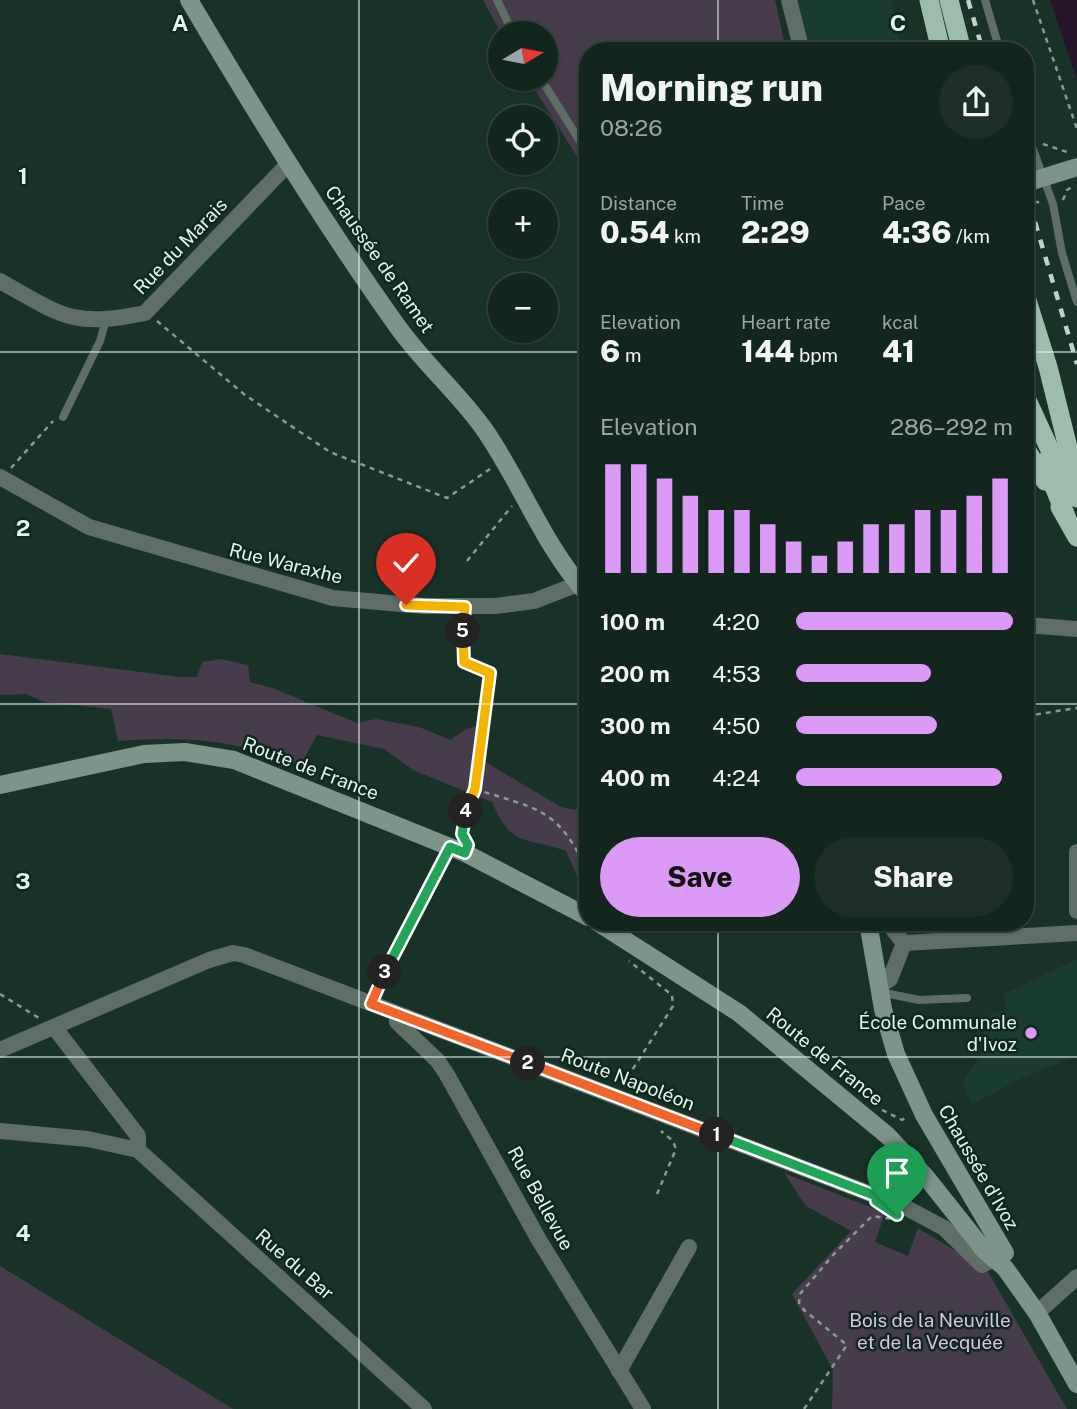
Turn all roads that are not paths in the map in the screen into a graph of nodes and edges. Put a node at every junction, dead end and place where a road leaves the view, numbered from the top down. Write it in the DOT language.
graph roads {
  1 [pos="189,0"];
  2 [pos="497,0"];
  3 [pos="789,0"];
  4 [pos="915,0"];
  5 [pos="929,0"];
  6 [pos="949,0"];
  7 [pos="985,0"];
  8 [pos="507,21"];
  9 [pos="800,42"];
  10 [pos="925,42"];
  11 [pos="939,42"];
  12 [pos="960,42"];
  13 [pos="997,42"];
  14 [pos="549,91"];
  15 [pos="579,140"];
  16 [pos="289,163"];
  17 [pos="1075,168"];
  18 [pos="1034,181"];
  19 [pos="1034,182"];
  20 [pos="0,281"];
  21 [pos="1077,302"];
  22 [pos="106,320"];
  23 [pos="1034,322"];
  24 [pos="1034,415"];
  25 [pos="63,417"];
  26 [pos="1034,440"];
  27 [pos="1034,462"];
  28 [pos="1,478"];
  29 [pos="1077,484"];
  30 [pos="1077,498"];
  31 [pos="1066,516"];
  32 [pos="1077,537"];
  33 [pos="579,575"];
  34 [pos="579,585"];
  35 [pos="1034,626"];
  36 [pos="1077,629"];
  37 [pos="0,785"];
  38 [pos="1077,852"];
  39 [pos="1077,911"];
  40 [pos="579,912"];
  41 [pos="611,931"];
  42 [pos="869,931"];
  43 [pos="894,931"];
  44 [pos="1077,933"];
  45 [pos="904,943"];
  46 [pos="879,989"];
  47 [pos="967,999"];
  48 [pos="397,1014"];
  49 [pos="54,1027"];
  50 [pos="0,1050"];
  51 [pos="0,1131"];
  52 [pos="138,1150"];
  53 [pos="689,1247"];
  54 [pos="994,1259"];
  55 [pos="1077,1277"];
  56 [pos="1037,1313"];
  57 [pos="619,1371"];
  58 [pos="1077,1384"];
  59 [pos="424,1409"];
  60 [pos="643,1409"];
  1 -- 16 [label="main road, Chaussée de Ramet"];
  2 -- 8 [label="lane"];
  3 -- 9 [label="street"];
  4 -- 10 [label="highway"];
  5 -- 11 [label="highway"];
  6 -- 12 [label="highway"];
  7 -- 13 [label="lane"];
  14 -- 15 [label="lane"];
  16 -- 22 [label="street, Rue du Marais"];
  16 -- 33 [label="main road, Chaussée de Ramet"];
  17 -- 18 [label="main road"];
  19 -- 21 [label="lane"];
  20 -- 22 [label="street, Rue du Marais"];
  22 -- 25 [label="lane"];
  23 -- 29 [label="highway"];
  24 -- 30 [label="highway"];
  26 -- 31 [label="highway"];
  27 -- 31 [label="highway"];
  28 -- 34 [label="street, Rue Waraxhe"];
  31 -- 32 [label="highway"];
  35 -- 36 [label="street"];
  37 -- 40 [label="main road, Route de France"];
  38 -- 39 [label="street"];
  41 -- 54 [label="main road, Route de France"];
  42 -- 46 [label="main road, Chaussée d'Ivoz"];
  43 -- 45 [label="street"];
  44 -- 45 [label="street"];
  45 -- 46 [label="street"];
  46 -- 47 [label="lane"];
  46 -- 54 [label="main road, Chaussée d'Ivoz"];
  48 -- 49 [label="street, Route Napoléon"];
  48 -- 54 [label="street, Route Napoléon"];
  48 -- 57 [label="street, Rue Bellevue"];
  49 -- 50 [label="street, Route Napoléon"];
  49 -- 52 [label="street, Rue du Bar"];
  51 -- 52 [label="street, Rue du Bar"];
  52 -- 59 [label="street, Rue du Bar"];
  53 -- 57 [label="street"];
  54 -- 56 [label="main road, Chaussée d'Ivoz"];
  55 -- 56 [label="street"];
  56 -- 58 [label="main road, Chaussée d'Ivoz"];
  57 -- 60 [label="street, Rue Bellevue"];
}
